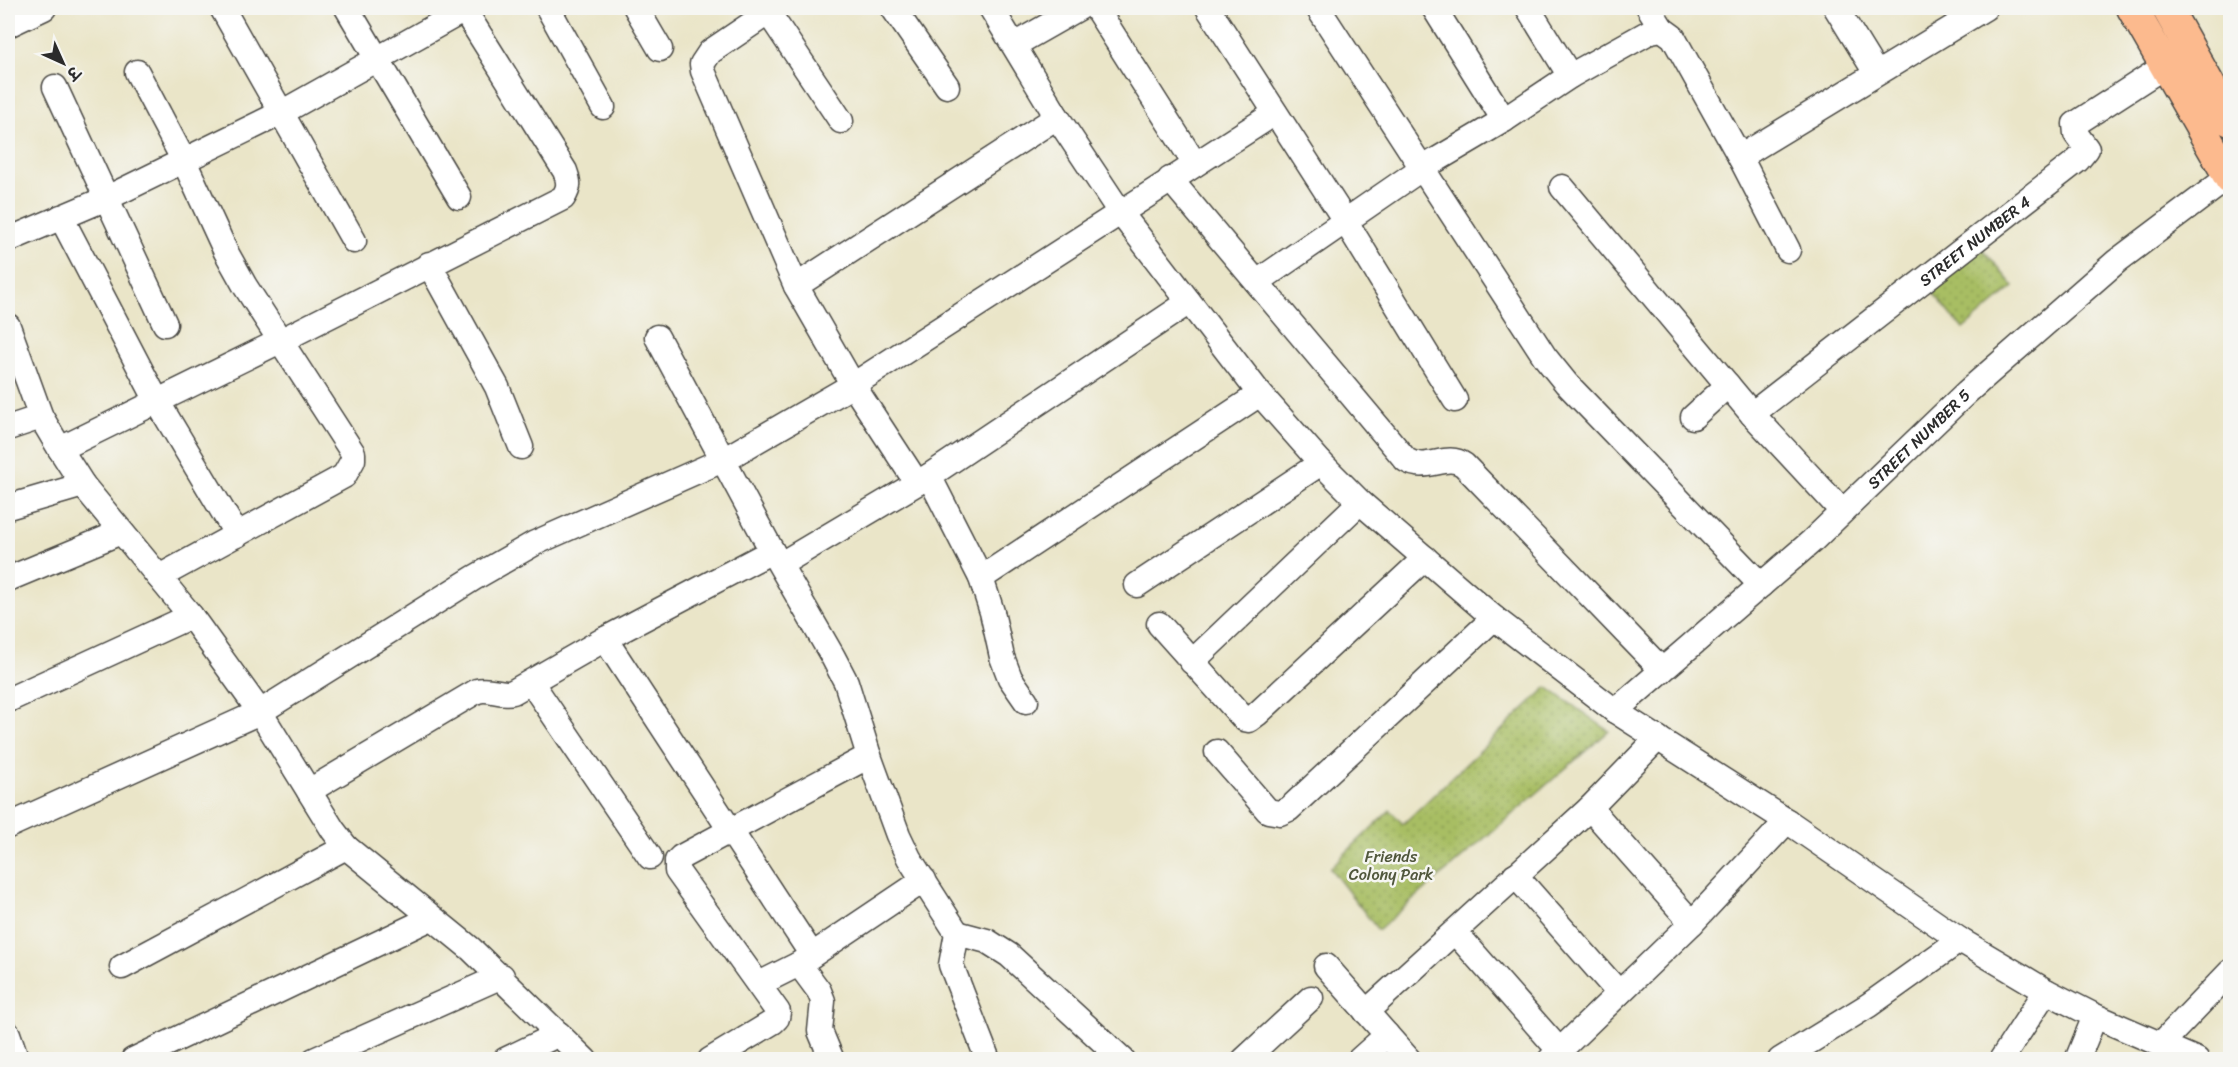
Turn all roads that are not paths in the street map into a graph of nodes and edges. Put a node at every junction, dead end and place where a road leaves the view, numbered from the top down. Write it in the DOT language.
graph roads {
  1 [pos="44,8"];
  2 [pos="222,8"];
  3 [pos="347,8"];
  4 [pos="465,8"];
  5 [pos="548,8"];
  6 [pos="636,8"];
  7 [pos="893,8"];
  8 [pos="991,8"];
  9 [pos="1096,8"];
  10 [pos="1208,8"];
  11 [pos="1318,8"];
  12 [pos="1434,8"];
  13 [pos="1528,8"];
  14 [pos="1649,8"];
  15 [pos="1836,8"];
  16 [pos="2132,8"];
  17 [pos="2167,8"];
  18 [pos="1980,9"];
  19 [pos="772,10"];
  20 [pos="1065,11"];
  21 [pos="8,25"];
  22 [pos="1662,29"];
  23 [pos="1014,45"];
  24 [pos="660,49"];
  25 [pos="377,59"];
  26 [pos="2165,66"];
  27 [pos="137,72"];
  28 [pos="1876,73"];
  29 [pos="1570,76"];
  30 [pos="947,86"];
  31 [pos="55,87"];
  32 [pos="603,106"];
  33 [pos="281,113"];
  34 [pos="1275,113"];
  35 [pos="1057,117"];
  36 [pos="2222,118"];
  37 [pos="1504,120"];
  38 [pos="841,121"];
  39 [pos="1740,157"];
  40 [pos="184,162"];
  41 [pos="1195,164"];
  42 [pos="1421,169"];
  43 [pos="2230,177"];
  44 [pos="1170,179"];
  45 [pos="1562,187"];
  46 [pos="459,197"];
  47 [pos="107,198"];
  48 [pos="1120,212"];
  49 [pos="61,217"];
  50 [pos="1346,222"];
  51 [pos="8,240"];
  52 [pos="354,242"];
  53 [pos="1788,250"];
  54 [pos="429,264"];
  55 [pos="1257,282"];
  56 [pos="796,286"];
  57 [pos="1189,302"];
  58 [pos="165,324"];
  59 [pos="9,334"];
  60 [pos="657,337"];
  61 [pos="282,340"];
  62 [pos="853,385"];
  63 [pos="1728,385"];
  64 [pos="1260,394"];
  65 [pos="1455,400"];
  66 [pos="157,401"];
  67 [pos="1752,414"];
  68 [pos="41,417"];
  69 [pos="1693,417"];
  70 [pos="8,428"];
  71 [pos="521,447"];
  72 [pos="60,449"];
  73 [pos="725,459"];
  74 [pos="1321,463"];
  75 [pos="923,479"];
  76 [pos="83,485"];
  77 [pos="1360,502"];
  78 [pos="8,507"];
  79 [pos="1842,510"];
  80 [pos="121,532"];
  81 [pos="237,534"];
  82 [pos="776,558"];
  83 [pos="1425,558"];
  84 [pos="159,577"];
  85 [pos="981,578"];
  86 [pos="8,579"];
  87 [pos="1137,585"];
  88 [pos="1761,585"];
  89 [pos="191,616"];
  90 [pos="1494,618"];
  91 [pos="1159,624"];
  92 [pos="605,639"];
  93 [pos="1192,662"];
  94 [pos="1662,670"];
  95 [pos="531,682"];
  96 [pos="8,700"];
  97 [pos="1026,701"];
  98 [pos="1615,711"];
  99 [pos="260,712"];
  100 [pos="1658,738"];
  101 [pos="1217,752"];
  102 [pos="869,756"];
  103 [pos="309,791"];
  104 [pos="1590,808"];
  105 [pos="1787,821"];
  106 [pos="8,826"];
  107 [pos="729,830"];
  108 [pos="346,847"];
  109 [pos="650,857"];
  110 [pos="1515,875"];
  111 [pos="924,880"];
  112 [pos="431,918"];
  113 [pos="1692,923"];
  114 [pos="1455,932"];
  115 [pos="957,933"];
  116 [pos="1960,940"];
  117 [pos="805,960"];
  118 [pos="1326,966"];
  119 [pos="122,967"];
  120 [pos="2230,972"];
  121 [pos="501,976"];
  122 [pos="759,984"];
  123 [pos="2046,991"];
  124 [pos="1619,993"];
  125 [pos="1311,998"];
  126 [pos="1366,1012"];
  127 [pos="2095,1016"];
  128 [pos="8,1034"];
  129 [pos="559,1034"];
  130 [pos="1387,1035"];
  131 [pos="2161,1044"];
  132 [pos="1555,1055"];
  133 [pos="17,1059"];
  134 [pos="133,1059"];
  135 [pos="314,1059"];
  136 [pos="506,1059"];
  137 [pos="585,1059"];
  138 [pos="710,1059"];
  139 [pos="832,1059"];
  140 [pos="988,1059"];
  141 [pos="1123,1059"];
  142 [pos="1244,1059"];
  143 [pos="1359,1059"];
  144 [pos="1409,1059"];
  145 [pos="1780,1059"];
  146 [pos="2001,1059"];
  147 [pos="2077,1059"];
  148 [pos="2197,1059"];
  1 -- 21 [label="street"];
  2 -- 33 [label="street"];
  3 -- 25 [label="street"];
  4 -- 25 [label="street"];
  4 -- 54 [label="street"];
  5 -- 32 [label="street"];
  6 -- 24 [label="street"];
  7 -- 30 [label="street"];
  8 -- 23 [label="street"];
  9 -- 41 [label="street"];
  10 -- 34 [label="street"];
  11 -- 42 [label="street"];
  12 -- 37 [label="street"];
  13 -- 29 [label="street"];
  14 -- 22 [label="street"];
  15 -- 28 [label="street"];
  16 -- 26 [label="main road"];
  17 -- 36 [label="main road"];
  18 -- 28 [label="street"];
  19 -- 38 [label="street"];
  19 -- 56 [label="street"];
  20 -- 23 [label="street"];
  22 -- 29 [label="street"];
  22 -- 39 [label="street"];
  23 -- 35 [label="street"];
  25 -- 33 [label="street"];
  25 -- 46 [label="street"];
  26 -- 36 [label="main road"];
  26 -- 67 [label="street, STREET NUMBER 4"];
  27 -- 40 [label="street"];
  28 -- 39 [label="street"];
  29 -- 37 [label="street"];
  31 -- 47 [label="street"];
  33 -- 40 [label="street"];
  33 -- 52 [label="street"];
  34 -- 41 [label="street"];
  34 -- 50 [label="street"];
  35 -- 48 [label="street"];
  35 -- 56 [label="street"];
  36 -- 43 [label="main road"];
  37 -- 42 [label="street"];
  39 -- 53 [label="street"];
  40 -- 47 [label="street"];
  40 -- 61 [label="street"];
  41 -- 44 [label="street"];
  42 -- 50 [label="street"];
  42 -- 88 [label="street"];
  43 -- 79 [label="street, STREET NUMBER 5"];
  44 -- 48 [label="street"];
  44 -- 55 [label="street"];
  45 -- 63 [label="street"];
  47 -- 49 [label="street"];
  47 -- 58 [label="street"];
  48 -- 57 [label="street"];
  48 -- 62 [label="street"];
  49 -- 51 [label="street"];
  49 -- 66 [label="street"];
  50 -- 55 [label="street"];
  50 -- 65 [label="street"];
  54 -- 61 [label="street"];
  54 -- 71 [label="street"];
  55 -- 94 [label="street"];
  56 -- 62 [label="street"];
  57 -- 64 [label="street"];
  57 -- 75 [label="street"];
  59 -- 68 [label="street"];
  60 -- 73 [label="street"];
  61 -- 66 [label="street"];
  61 -- 81 [label="street"];
  62 -- 73 [label="street"];
  62 -- 75 [label="street"];
  63 -- 67 [label="street"];
  63 -- 69 [label="street"];
  64 -- 74 [label="street"];
  64 -- 85 [label="street"];
  66 -- 72 [label="street"];
  66 -- 81 [label="street"];
  67 -- 79 [label="street"];
  68 -- 70 [label="street"];
  68 -- 72 [label="street"];
  72 -- 76 [label="street"];
  73 -- 82 [label="street"];
  73 -- 99 [label="street"];
  74 -- 77 [label="street"];
  74 -- 87 [label="street"];
  75 -- 82 [label="street"];
  75 -- 85 [label="street"];
  76 -- 78 [label="street"];
  76 -- 80 [label="street"];
  77 -- 83 [label="street"];
  77 -- 93 [label="street"];
  79 -- 88 [label="street, STREET NUMBER 5"];
  80 -- 84 [label="street"];
  80 -- 86 [label="street"];
  81 -- 84 [label="street"];
  82 -- 92 [label="street"];
  82 -- 102 [label="street"];
  83 -- 90 [label="street"];
  83 -- 93 [label="street"];
  84 -- 89 [label="street"];
  85 -- 97 [label="street"];
  88 -- 94 [label="street, STREET NUMBER 5"];
  89 -- 96 [label="street"];
  89 -- 99 [label="street"];
  90 -- 98 [label="street"];
  90 -- 101 [label="street"];
  91 -- 93 [label="street"];
  92 -- 95 [label="street"];
  92 -- 107 [label="street"];
  94 -- 98 [label="street, STREET NUMBER 5"];
  95 -- 103 [label="street"];
  95 -- 109 [label="street"];
  98 -- 100 [label="street"];
  99 -- 103 [label="street"];
  99 -- 106 [label="street"];
  100 -- 104 [label="street"];
  100 -- 105 [label="street"];
  102 -- 107 [label="street"];
  102 -- 111 [label="street"];
  103 -- 108 [label="street"];
  104 -- 110 [label="street"];
  104 -- 113 [label="street"];
  105 -- 113 [label="street"];
  105 -- 116 [label="street"];
  107 -- 117 [label="street"];
  107 -- 122 [label="street"];
  108 -- 112 [label="street"];
  108 -- 119 [label="street"];
  110 -- 114 [label="street"];
  110 -- 124 [label="street"];
  111 -- 115 [label="street"];
  111 -- 117 [label="street"];
  112 -- 121 [label="street"];
  112 -- 134 [label="street"];
  113 -- 124 [label="street"];
  114 -- 126 [label="street"];
  114 -- 132 [label="street"];
  115 -- 140 [label="street"];
  115 -- 141 [label="street"];
  116 -- 123 [label="street"];
  116 -- 145 [label="street"];
  117 -- 122 [label="street"];
  117 -- 139 [label="street"];
  118 -- 126 [label="street"];
  120 -- 131 [label="street"];
  121 -- 129 [label="street"];
  121 -- 135 [label="street"];
  122 -- 138 [label="street"];
  123 -- 127 [label="street"];
  123 -- 146 [label="street"];
  124 -- 132 [label="street"];
  125 -- 142 [label="street"];
  126 -- 130 [label="street"];
  127 -- 131 [label="street"];
  127 -- 147 [label="street"];
  128 -- 133 [label="street"];
  129 -- 136 [label="street"];
  129 -- 137 [label="street"];
  130 -- 143 [label="street"];
  130 -- 144 [label="street"];
  131 -- 148 [label="street"];
}
